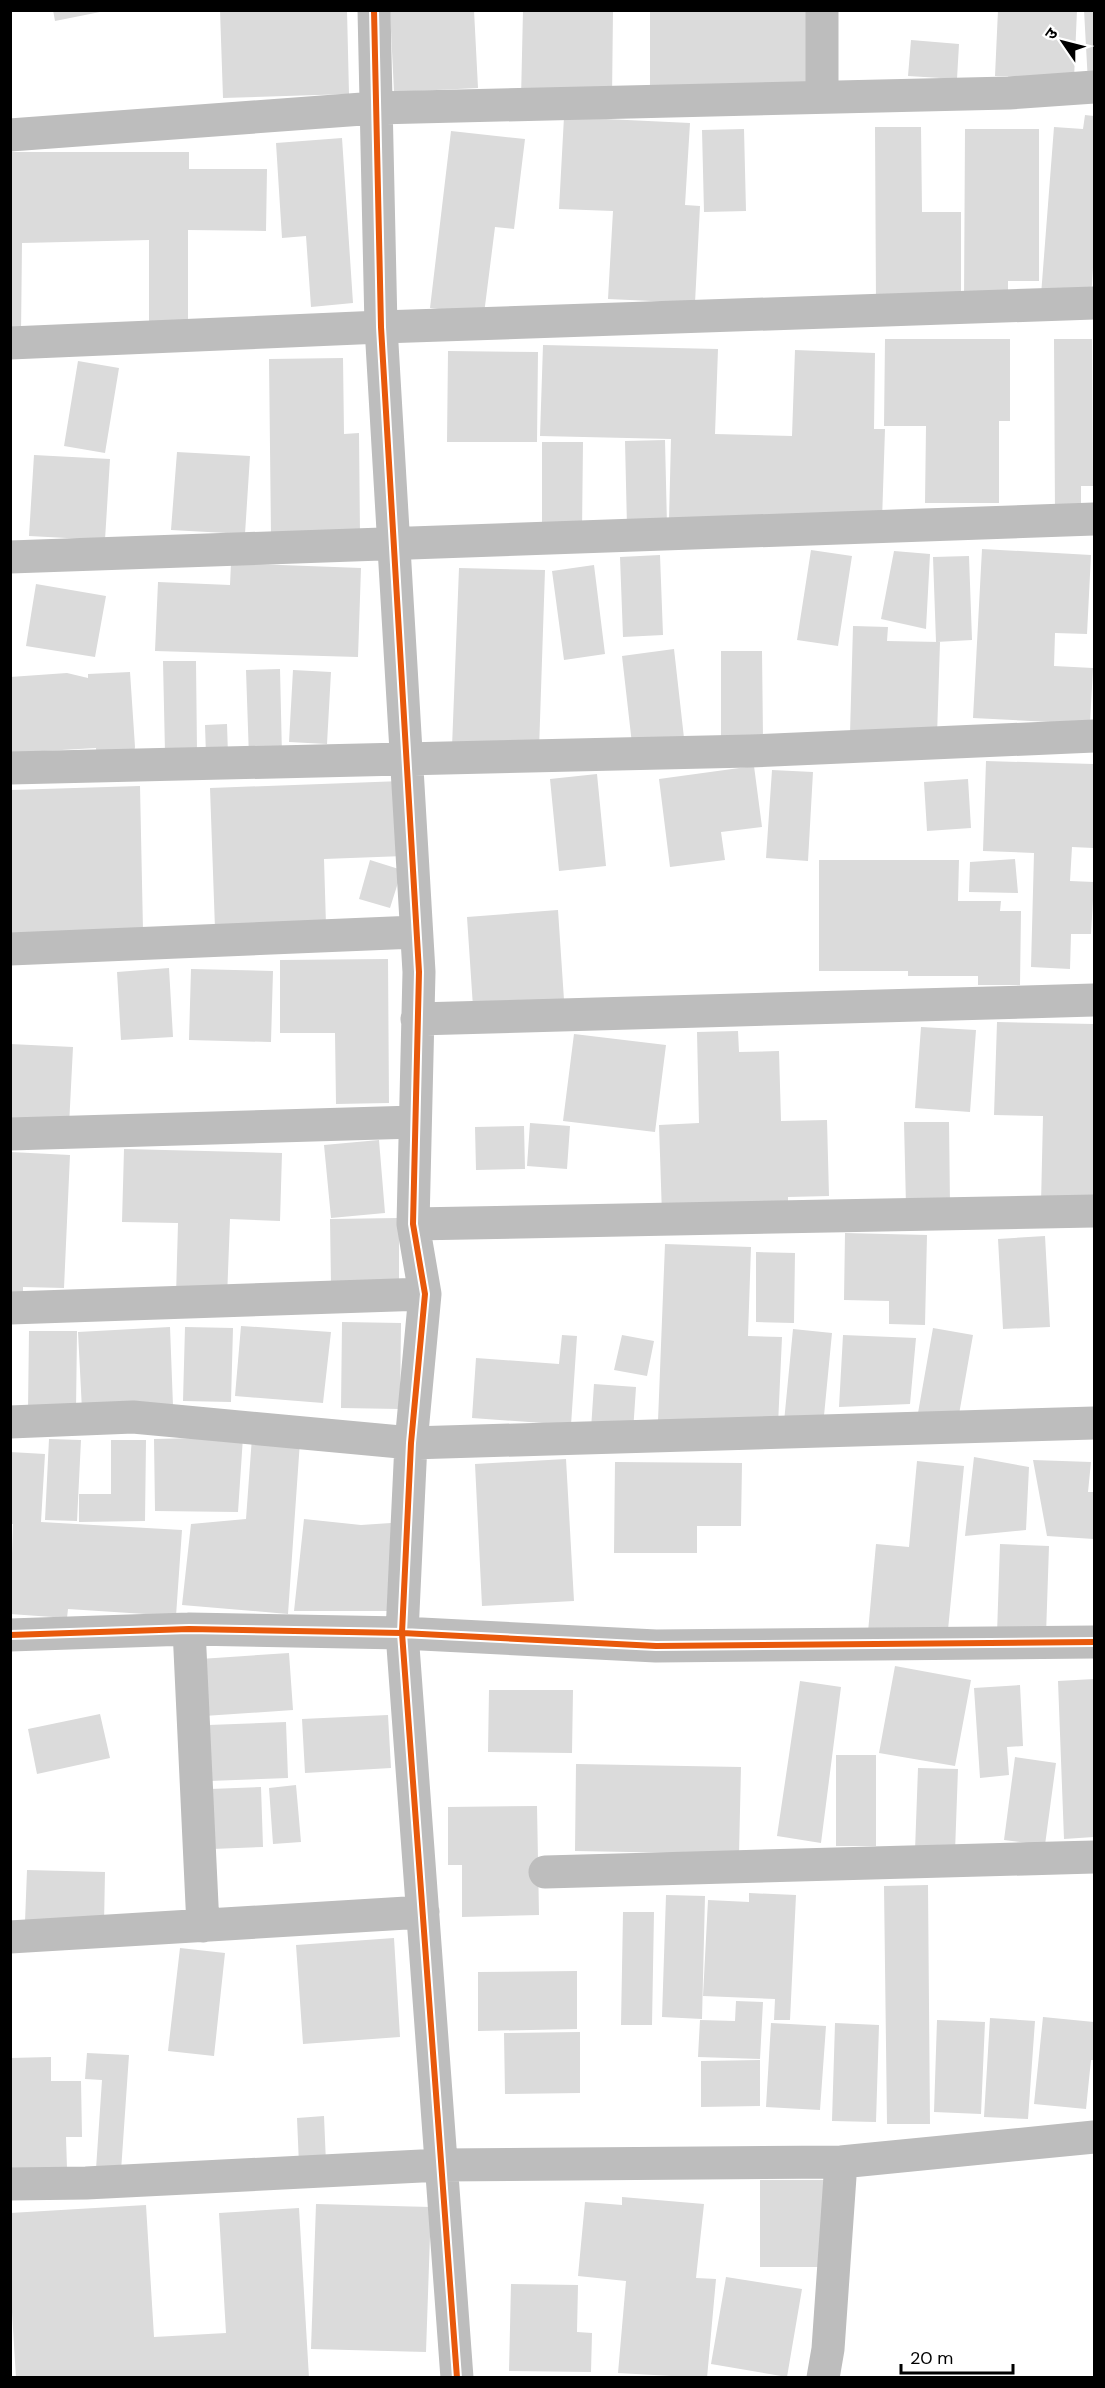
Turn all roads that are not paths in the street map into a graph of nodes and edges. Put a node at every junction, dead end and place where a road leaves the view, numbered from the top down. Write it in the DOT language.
graph roads {
  1 [pos="374,10"];
  2 [pos="822,10"];
  3 [pos="1095,87"];
  4 [pos="822,97"];
  5 [pos="376,108"];
  6 [pos="10,135"];
  7 [pos="1095,303"];
  8 [pos="381,327"];
  9 [pos="10,343"];
  10 [pos="1095,519"];
  11 [pos="394,543"];
  12 [pos="10,558"];
  13 [pos="1095,736"];
  14 [pos="406,758"];
  15 [pos="10,768"];
  16 [pos="416,932"];
  17 [pos="10,949"];
  18 [pos="1095,1000"];
  19 [pos="417,1019"];
  20 [pos="415,1122"];
  21 [pos="10,1134"];
  22 [pos="1095,1211"];
  23 [pos="413,1224"];
  24 [pos="424,1294"];
  25 [pos="10,1308"];
  26 [pos="10,1422"];
  27 [pos="1095,1423"];
  28 [pos="411,1443"];
  29 [pos="189,1629"];
  30 [pos="402,1633"];
  31 [pos="10,1635"];
  32 [pos="1095,1642"];
  33 [pos="1095,1857"];
  34 [pos="545,1872"];
  35 [pos="423,1912"];
  36 [pos="203,1926"];
  37 [pos="10,1937"];
  38 [pos="1095,2137"];
  39 [pos="841,2163"];
  40 [pos="441,2165"];
  41 [pos="10,2184"];
  42 [pos="458,2378"];
  43 [pos="823,2378"];
  1 -- 5 [label="street"];
  2 -- 4 [label="street"];
  3 -- 4 [label="street"];
  4 -- 5 [label="street"];
  5 -- 6 [label="street"];
  5 -- 8 [label="street"];
  7 -- 8 [label="street"];
  8 -- 9 [label="street"];
  8 -- 11 [label="street"];
  10 -- 11 [label="street"];
  11 -- 12 [label="street"];
  11 -- 14 [label="street"];
  13 -- 14 [label="street"];
  14 -- 15 [label="street"];
  14 -- 16 [label="street"];
  16 -- 17 [label="street"];
  16 -- 19 [label="street"];
  18 -- 19 [label="street"];
  19 -- 20 [label="street"];
  20 -- 21 [label="street"];
  20 -- 23 [label="street"];
  22 -- 23 [label="street"];
  23 -- 24 [label="street"];
  24 -- 25 [label="street"];
  24 -- 28 [label="street"];
  26 -- 28 [label="street"];
  27 -- 28 [label="street"];
  28 -- 30 [label="street"];
  29 -- 30 [label="street"];
  29 -- 31 [label="street"];
  29 -- 36 [label="street"];
  30 -- 32 [label="street"];
  30 -- 35 [label="street"];
  33 -- 34 [label="street"];
  35 -- 36 [label="street"];
  35 -- 40 [label="street"];
  36 -- 37 [label="street"];
  38 -- 39 [label="street"];
  39 -- 40 [label="street"];
  39 -- 43 [label="street"];
  40 -- 41 [label="street"];
  40 -- 42 [label="street"];
}
